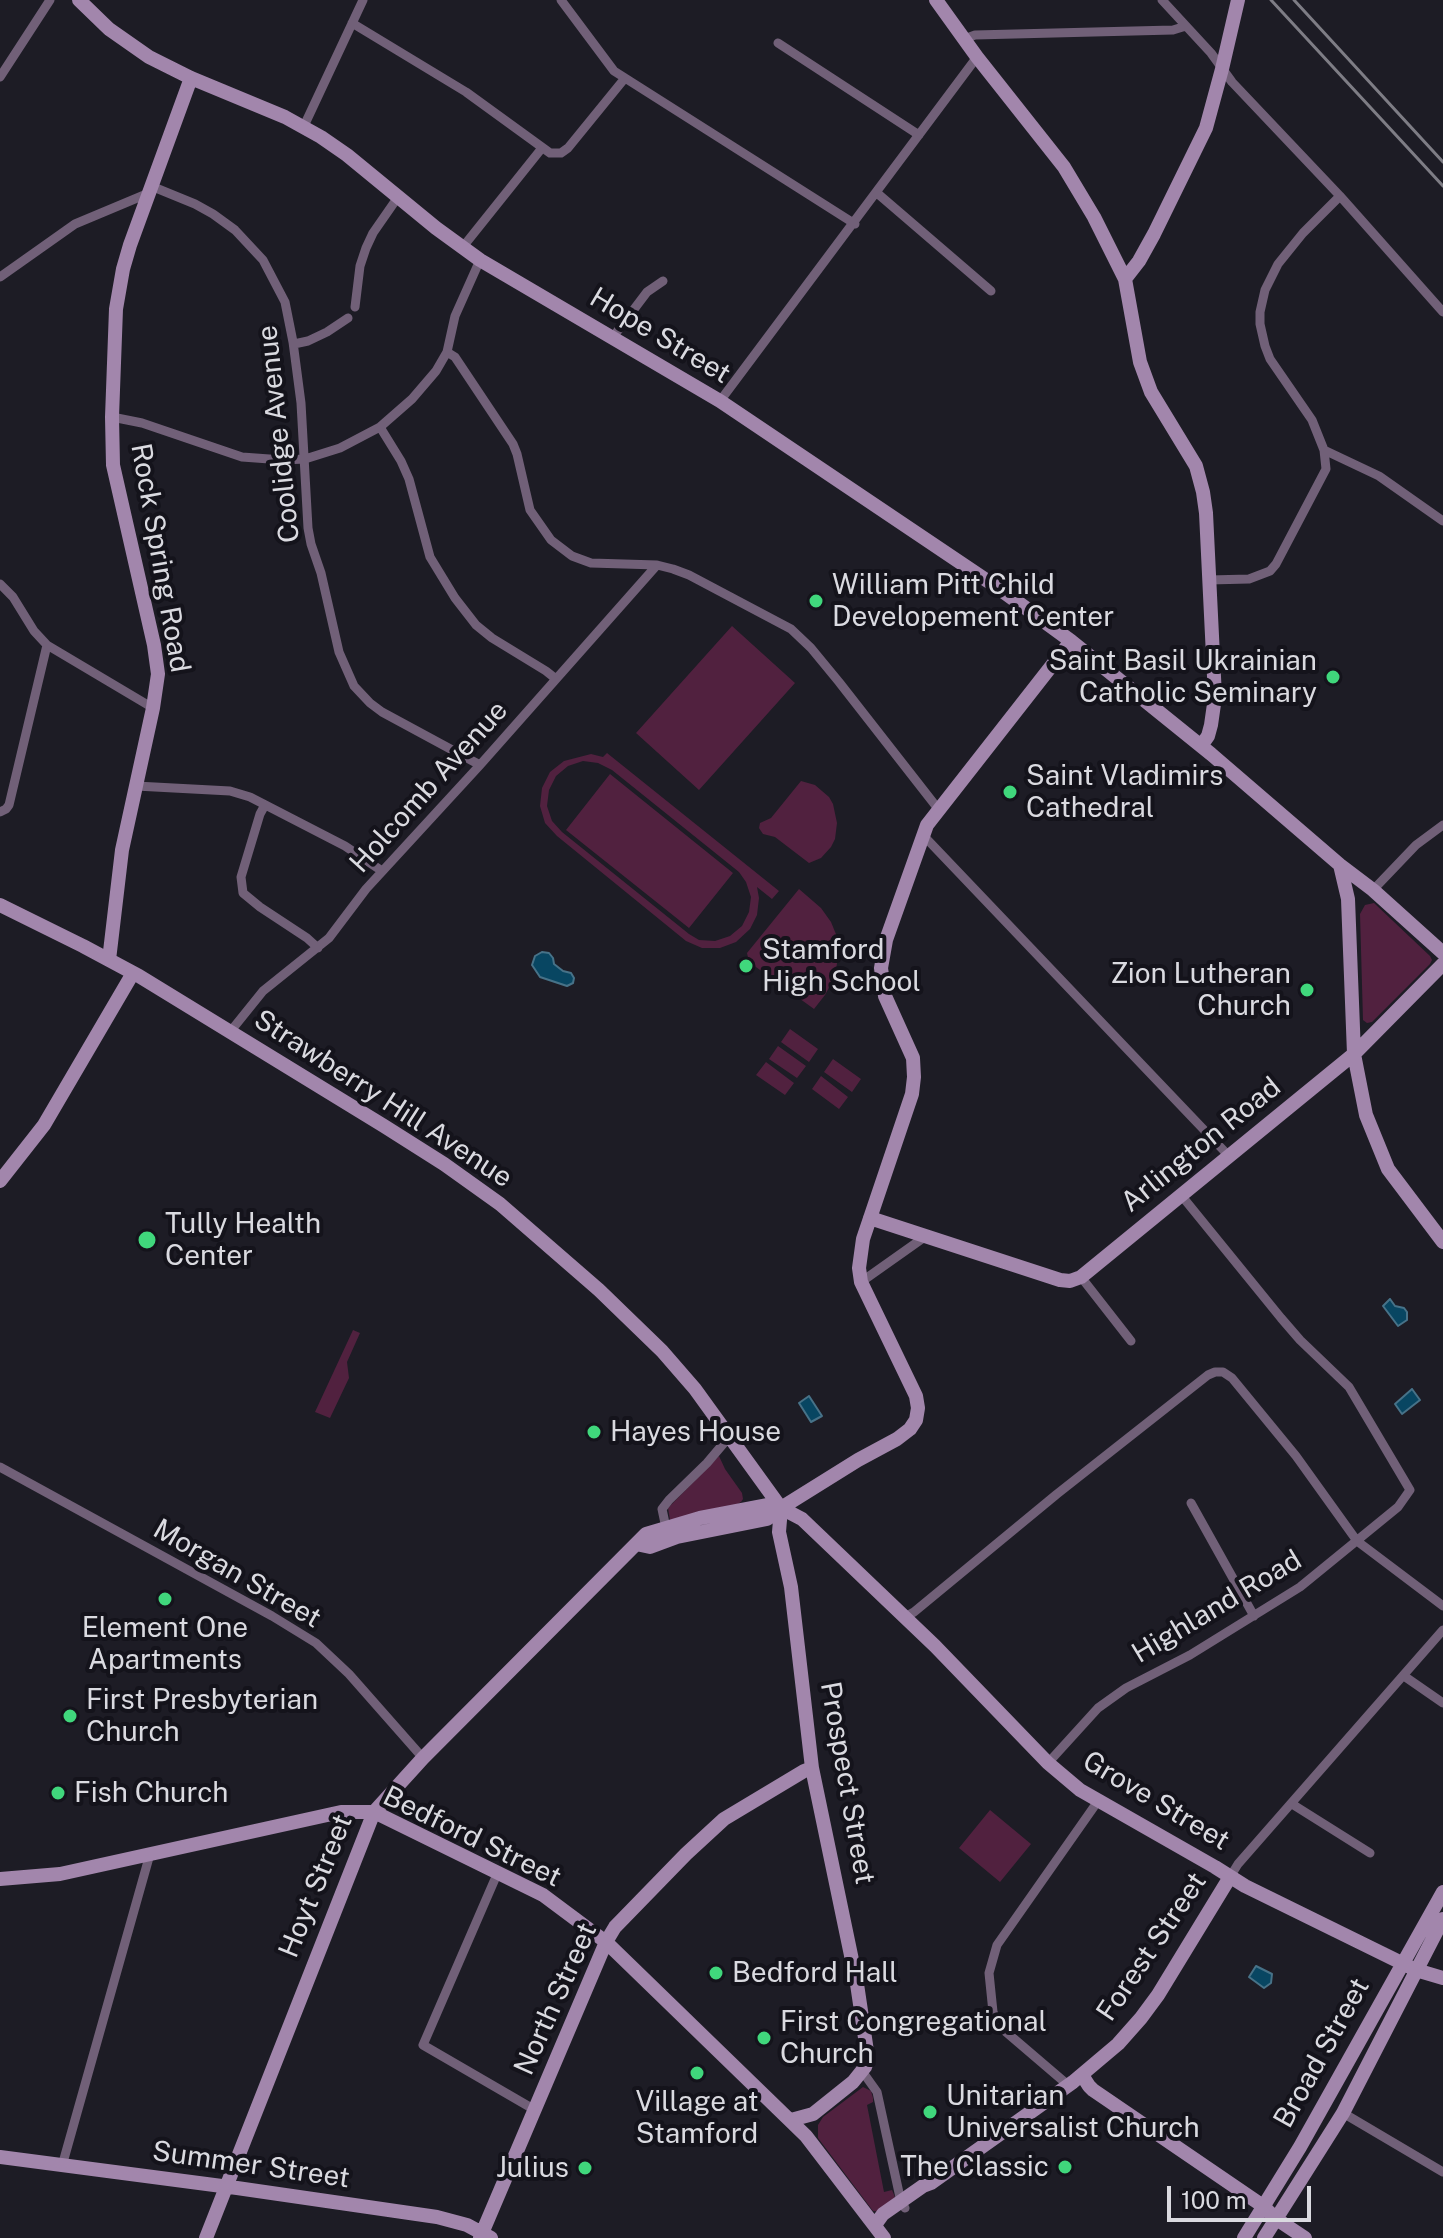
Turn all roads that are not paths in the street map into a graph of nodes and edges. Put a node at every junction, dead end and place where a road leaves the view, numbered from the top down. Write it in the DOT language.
graph roads {
  1 [pos="50,0"];
  2 [pos="79,0"];
  3 [pos="363,0"];
  4 [pos="561,0"];
  5 [pos="936,0"];
  6 [pos="1162,0"];
  7 [pos="1238,0"];
  8 [pos="352,23"];
  9 [pos="1186,26"];
  10 [pos="964,39"];
  11 [pos="778,43"];
  12 [pos="977,57"];
  13 [pos="1222,69"];
  14 [pos="0,77"];
  15 [pos="191,78"];
  16 [pos="625,78"];
  17 [pos="304,126"];
  18 [pos="919,135"];
  19 [pos="542,148"];
  20 [pos="150,189"];
  21 [pos="877,193"];
  22 [pos="1340,196"];
  23 [pos="398,197"];
  24 [pos="855,224"];
  25 [pos="462,248"];
  26 [pos="480,260"];
  27 [pos="0,277"];
  28 [pos="1125,279"];
  29 [pos="663,281"];
  30 [pos="991,291"];
  31 [pos="355,307"];
  32 [pos="1443,312"];
  33 [pos="348,318"];
  34 [pos="613,337"];
  35 [pos="294,344"];
  36 [pos="447,352"];
  37 [pos="720,401"];
  38 [pos="112,417"];
  39 [pos="380,427"];
  40 [pos="1324,450"];
  41 [pos="305,459"];
  42 [pos="1443,521"];
  43 [pos="657,565"];
  44 [pos="1209,580"];
  45 [pos="0,584"];
  46 [pos="1071,641"];
  47 [pos="47,645"];
  48 [pos="556,679"];
  49 [pos="153,708"];
  50 [pos="1201,746"];
  51 [pos="480,765"];
  52 [pos="136,786"];
  53 [pos="265,805"];
  54 [pos="939,810"];
  55 [pos="0,812"];
  56 [pos="1443,825"];
  57 [pos="922,834"];
  58 [pos="1340,865"];
  59 [pos="382,871"];
  60 [pos="1373,890"];
  61 [pos="0,905"];
  62 [pos="318,948"];
  63 [pos="1443,953"];
  64 [pos="109,960"];
  65 [pos="1443,964"];
  66 [pos="133,973"];
  67 [pos="230,1032"];
  68 [pos="1354,1054"];
  69 [pos="1228,1155"];
  70 [pos="0,1181"];
  71 [pos="1181,1195"];
  72 [pos="870,1218"];
  73 [pos="926,1236"];
  74 [pos="1443,1242"];
  75 [pos="1081,1277"];
  76 [pos="861,1282"];
  77 [pos="1131,1341"];
  78 [pos="729,1437"];
  79 [pos="0,1467"];
  80 [pos="1191,1503"];
  81 [pos="781,1508"];
  82 [pos="666,1528"];
  83 [pos="1357,1541"];
  84 [pos="636,1544"];
  85 [pos="1443,1606"];
  86 [pos="1254,1616"];
  87 [pos="905,1617"];
  88 [pos="1443,1630"];
  89 [pos="1404,1676"];
  90 [pos="1443,1703"];
  91 [pos="423,1758"];
  92 [pos="1048,1763"];
  93 [pos="812,1768"];
  94 [pos="1098,1801"];
  95 [pos="1292,1804"];
  96 [pos="374,1812"];
  97 [pos="1370,1853"];
  98 [pos="150,1854"];
  99 [pos="498,1872"];
  100 [pos="1230,1877"];
  101 [pos="0,1879"];
  102 [pos="1443,1892"];
  103 [pos="1443,1919"];
  104 [pos="606,1942"];
  105 [pos="1409,1967"];
  106 [pos="1443,1978"];
  107 [pos="864,2069"];
  108 [pos="1082,2075"];
  109 [pos="1068,2085"];
  110 [pos="535,2110"];
  111 [pos="1343,2113"];
  112 [pos="813,2114"];
  113 [pos="791,2120"];
  114 [pos="806,2136"];
  115 [pos="0,2157"];
  116 [pos="62,2166"];
  117 [pos="1443,2172"];
  118 [pos="227,2187"];
  119 [pos="903,2205"];
  120 [pos="1263,2206"];
  121 [pos="1275,2218"];
  122 [pos="879,2232"];
  123 [pos="485,2236"];
  124 [pos="206,2238"];
  125 [pos="1244,2238"];
  126 [pos="1264,2238"];
  127 [pos="1305,2238"];
  1 -- 14 [label="street"];
  2 -- 15 [label="main road, Hope Street"];
  3 -- 8 [label="street"];
  4 -- 16 [label="street"];
  5 -- 10 [label="main road"];
  6 -- 9 [label="street"];
  7 -- 13 [label="main road"];
  8 -- 17 [label="street"];
  8 -- 19 [label="street"];
  9 -- 10 [label="street"];
  9 -- 13 [label="street"];
  10 -- 12 [label="main road"];
  11 -- 18 [label="street"];
  12 -- 18 [label="street"];
  12 -- 28 [label="main road"];
  13 -- 22 [label="street"];
  13 -- 28 [label="main road"];
  15 -- 17 [label="main road, Hope Street"];
  15 -- 20 [label="main road, Rock Spring Road"];
  16 -- 19 [label="street"];
  16 -- 24 [label="street"];
  17 -- 23 [label="main road, Hope Street"];
  18 -- 21 [label="street"];
  19 -- 25 [label="street"];
  20 -- 27 [label="street"];
  20 -- 35 [label="street, Coolidge Avenue"];
  20 -- 38 [label="main road, Rock Spring Road"];
  21 -- 24 [label="street"];
  21 -- 30 [label="street"];
  22 -- 32 [label="street"];
  22 -- 40 [label="street"];
  23 -- 25 [label="main road, Hope Street"];
  23 -- 31 [label="street"];
  24 -- 37 [label="street"];
  25 -- 26 [label="main road, Hope Street"];
  26 -- 34 [label="main road, Hope Street"];
  26 -- 36 [label="street"];
  28 -- 44 [label="main road"];
  29 -- 34 [label="street"];
  33 -- 35 [label="street"];
  34 -- 37 [label="main road, Hope Street"];
  35 -- 41 [label="street, Coolidge Avenue"];
  36 -- 39 [label="street"];
  36 -- 43 [label="street"];
  37 -- 46 [label="main road, Hope Street"];
  38 -- 41 [label="street"];
  38 -- 49 [label="main road, Rock Spring Road"];
  39 -- 41 [label="street"];
  39 -- 48 [label="street"];
  40 -- 42 [label="street"];
  40 -- 44 [label="street"];
  41 -- 51 [label="street, Coolidge Avenue"];
  43 -- 48 [label="street, Holcomb Avenue"];
  43 -- 54 [label="street"];
  44 -- 50 [label="main road"];
  45 -- 47 [label="street"];
  46 -- 50 [label="main road, Hope Street"];
  46 -- 54 [label="main road"];
  47 -- 49 [label="street"];
  47 -- 55 [label="street"];
  48 -- 51 [label="street, Holcomb Avenue"];
  49 -- 52 [label="main road, Rock Spring Road"];
  50 -- 58 [label="main road, Hope Street"];
  51 -- 59 [label="street, Holcomb Avenue"];
  52 -- 53 [label="street"];
  52 -- 64 [label="main road, Rock Spring Road"];
  53 -- 59 [label="street"];
  53 -- 62 [label="street"];
  54 -- 57 [label="main road"];
  56 -- 60 [label="street"];
  57 -- 69 [label="street"];
  57 -- 72 [label="main road"];
  58 -- 60 [label="main road, Hope Street"];
  58 -- 68 [label="main road"];
  59 -- 62 [label="street, Holcomb Avenue"];
  60 -- 63 [label="main road, Hope Street"];
  61 -- 64 [label="main road, Strawberry Hill Avenue"];
  62 -- 67 [label="street, Holcomb Avenue"];
  64 -- 66 [label="main road, Strawberry Hill Avenue"];
  65 -- 68 [label="main road, Arlington Road"];
  66 -- 67 [label="main road, Strawberry Hill Avenue"];
  66 -- 70 [label="main road"];
  67 -- 78 [label="main road, Strawberry Hill Avenue"];
  68 -- 69 [label="main road, Arlington Road"];
  68 -- 74 [label="main road"];
  69 -- 71 [label="main road, Arlington Road"];
  71 -- 75 [label="main road, Arlington Road"];
  71 -- 83 [label="street, Highland Road"];
  72 -- 73 [label="main road"];
  72 -- 76 [label="main road"];
  73 -- 75 [label="main road"];
  73 -- 76 [label="street"];
  75 -- 77 [label="street"];
  76 -- 81 [label="main road"];
  78 -- 81 [label="main road, Strawberry Hill Avenue"];
  78 -- 82 [label="street"];
  79 -- 91 [label="street, Morgan Street"];
  80 -- 86 [label="street"];
  81 -- 82 [label="main road, Hoyt Street"];
  81 -- 84 [label="main road"];
  81 -- 87 [label="main road, Grove Street"];
  81 -- 93 [label="main road, Prospect Street"];
  82 -- 84 [label="main road, Hoyt Street"];
  83 -- 85 [label="street"];
  83 -- 86 [label="street, Highland Road"];
  83 -- 87 [label="street"];
  84 -- 91 [label="main road, Hoyt Street"];
  86 -- 92 [label="street, Highland Road"];
  87 -- 92 [label="main road, Grove Street"];
  88 -- 89 [label="street, Forest Street"];
  89 -- 90 [label="street"];
  89 -- 95 [label="street, Forest Street"];
  91 -- 96 [label="main road, Hoyt Street"];
  92 -- 94 [label="main road, Grove Street"];
  93 -- 104 [label="main road, North Street"];
  93 -- 107 [label="main road, Prospect Street"];
  94 -- 100 [label="main road, Grove Street"];
  94 -- 109 [label="street"];
  95 -- 97 [label="street"];
  95 -- 100 [label="street, Forest Street"];
  96 -- 98 [label="main road, Bedford Street"];
  96 -- 99 [label="main road, Bedford Street"];
  96 -- 118 [label="main road, Hoyt Street"];
  98 -- 101 [label="main road, Bedford Street"];
  98 -- 116 [label="street"];
  99 -- 104 [label="main road, Bedford Street"];
  99 -- 110 [label="street"];
  100 -- 105 [label="main road, Grove Street"];
  100 -- 108 [label="main road, Forest Street"];
  102 -- 105 [label="main road, Broad Street"];
  103 -- 105 [label="main road, Broad Street"];
  104 -- 110 [label="main road, North Street"];
  104 -- 113 [label="main road, Bedford Street"];
  105 -- 106 [label="main road, Grove Street"];
  105 -- 111 [label="main road, Broad Street"];
  105 -- 120 [label="main road, Broad Street"];
  107 -- 112 [label="main road"];
  107 -- 119 [label="street, Prospect Street"];
  108 -- 109 [label="main road, Forest Street"];
  108 -- 120 [label="main road"];
  109 -- 119 [label="main road, Forest Street"];
  110 -- 123 [label="main road, North Street"];
  111 -- 117 [label="street"];
  111 -- 121 [label="main road, Broad Street"];
  112 -- 113 [label="main road"];
  112 -- 114 [label="main road"];
  113 -- 114 [label="main road, Bedford Street"];
  114 -- 122 [label="main road, Bedford Street"];
  115 -- 116 [label="main road, Summer Street"];
  116 -- 118 [label="main road, Summer Street"];
  118 -- 123 [label="main road, Summer Street"];
  118 -- 124 [label="main road, Hoyt Street"];
  119 -- 122 [label="main road, Forest Street"];
  120 -- 121 [label="main road"];
  120 -- 125 [label="main road, Broad Street"];
  121 -- 126 [label="main road, Broad Street"];
  121 -- 127 [label="main road"];
}
